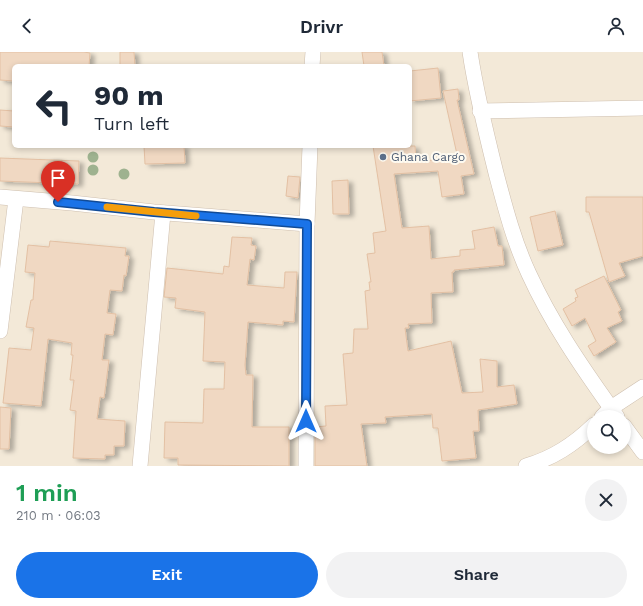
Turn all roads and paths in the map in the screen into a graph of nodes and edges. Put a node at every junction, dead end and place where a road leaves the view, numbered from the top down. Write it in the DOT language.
graph roads {
  1 [pos="313,52"];
  2 [pos="470,52"];
  3 [pos="312,64"];
  4 [pos="643,108"];
  5 [pos="480,111"];
  6 [pos="310,148"];
  7 [pos="0,197"];
  8 [pos="16,199"];
  9 [pos="163,213"];
  10 [pos="307,224"];
  11 [pos="0,331"];
  12 [pos="643,387"];
  13 [pos="608,410"];
  14 [pos="615,410"];
  15 [pos="587,430"];
  16 [pos="631,436"];
  17 [pos="643,452"];
  18 [pos="140,466"];
  19 [pos="306,466"];
  20 [pos="526,466"];
  1 -- 3 [label="street"];
  2 -- 5 [label="street"];
  4 -- 5 [label="street"];
  5 -- 13 [label="street"];
  6 -- 10 [label="street"];
  7 -- 8 [label="street"];
  8 -- 9 [label="street"];
  8 -- 11 [label="street"];
  9 -- 10 [label="street"];
  9 -- 18 [label="street"];
  10 -- 19 [label="street"];
  12 -- 14 [label="street"];
  15 -- 20 [label="street"];
  16 -- 17 [label="street"];
}
